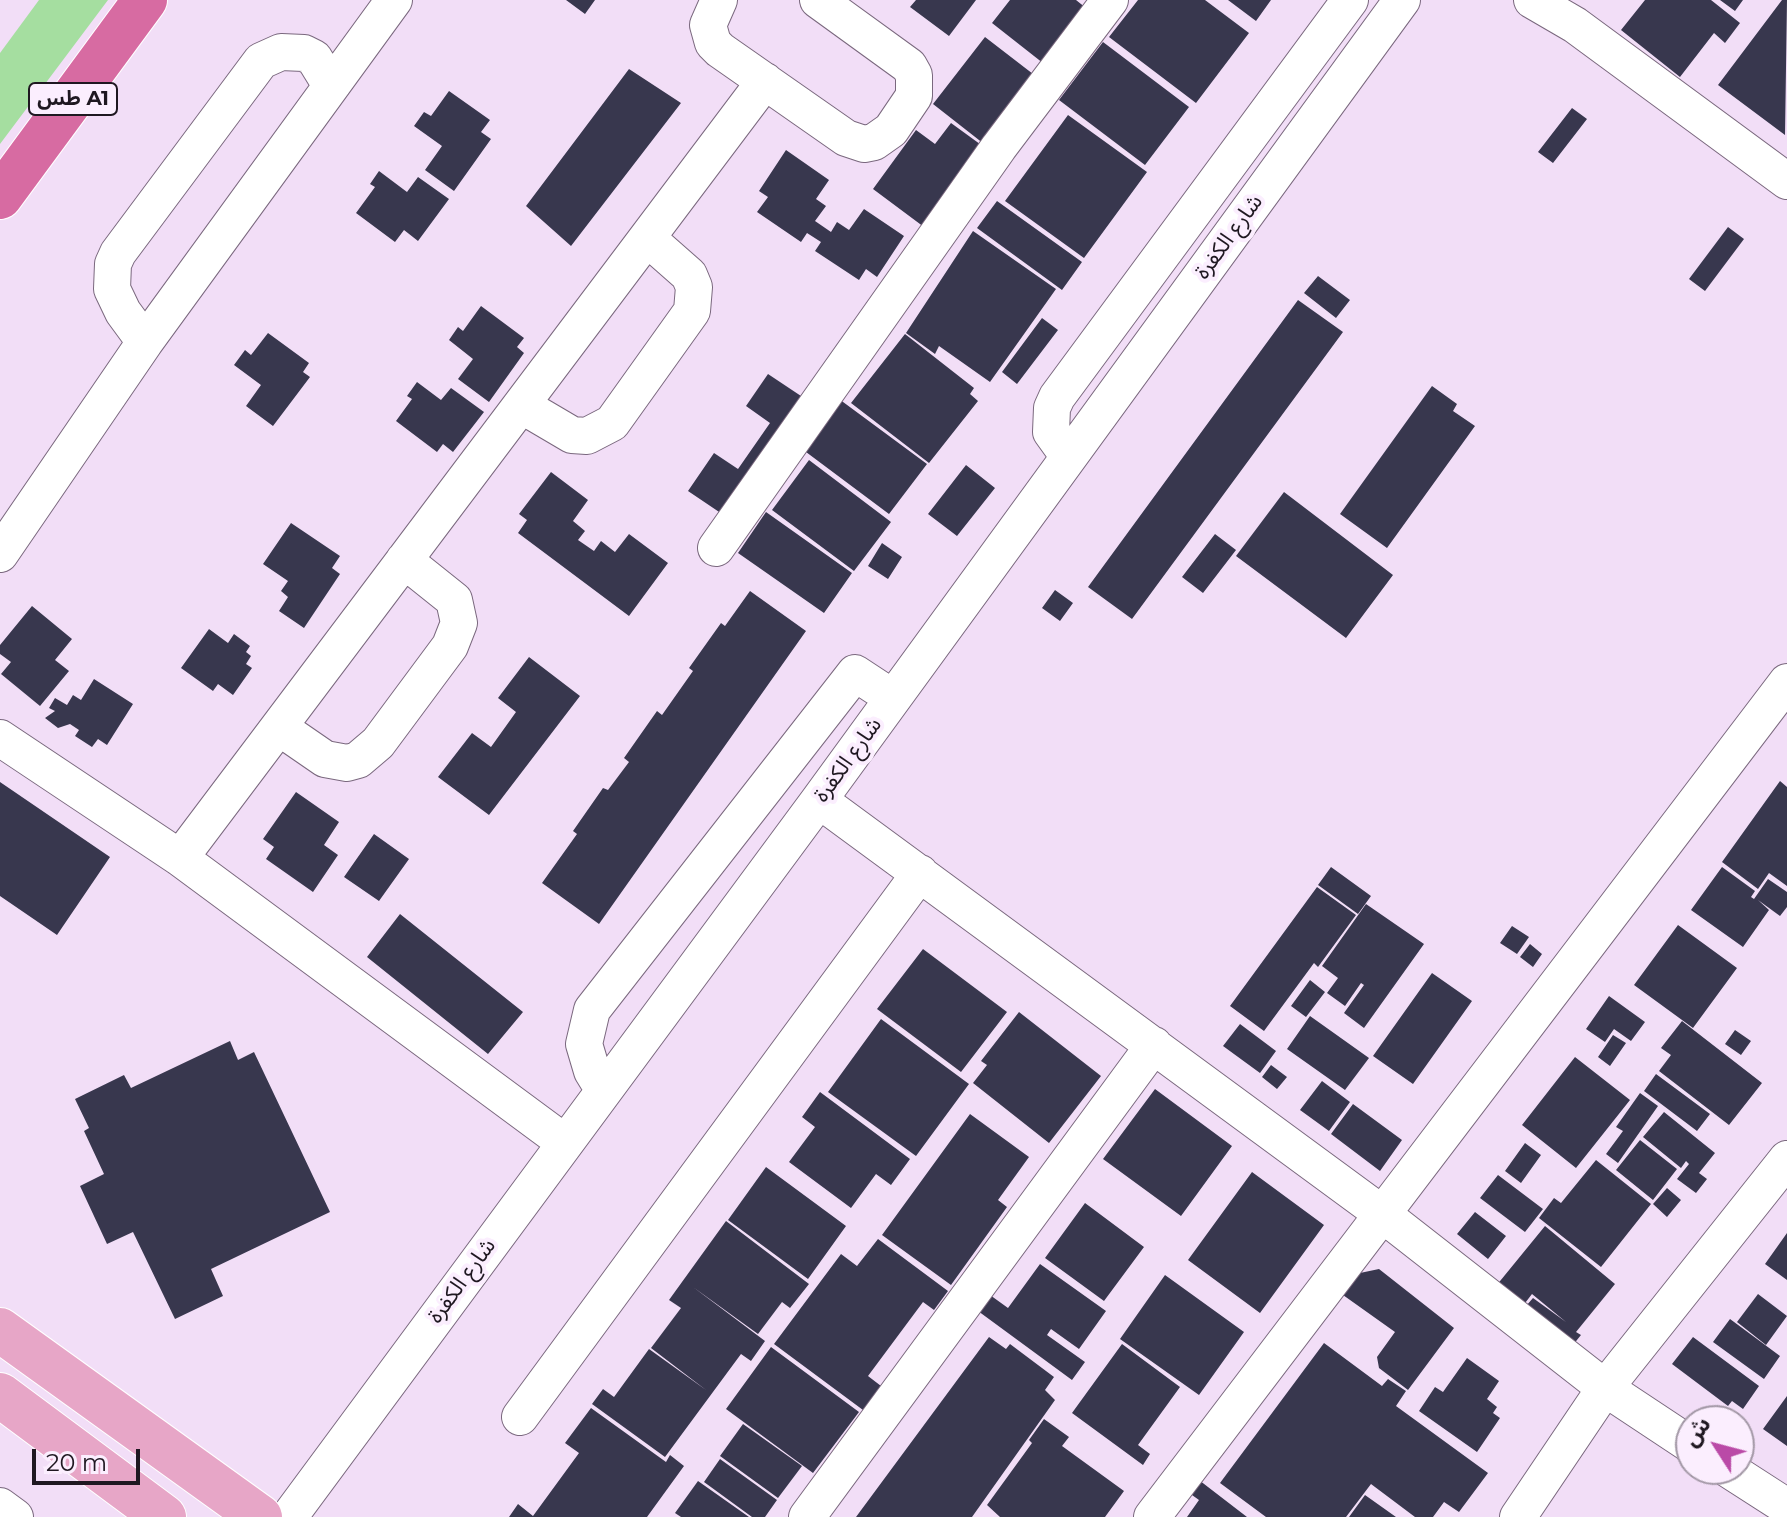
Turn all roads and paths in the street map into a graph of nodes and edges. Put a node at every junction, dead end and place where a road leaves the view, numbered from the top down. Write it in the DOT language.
graph roads {
  1 [pos="145,0"];
  2 [pos="394,0"];
  3 [pos="719,0"];
  4 [pos="818,0"];
  5 [pos="1110,0"];
  6 [pos="1350,0"];
  7 [pos="1532,0"];
  8 [pos="1396,2"];
  9 [pos="1585,12"];
  10 [pos="765,81"];
  11 [pos="330,84"];
  12 [pos="1784,173"];
  13 [pos="0,197"];
  14 [pos="647,238"];
  15 [pos="145,342"];
  16 [pos="521,405"];
  17 [pos="1069,457"];
  18 [pos="716,548"];
  19 [pos="0,554"];
  20 [pos="404,560"];
  21 [pos="1787,682"];
  22 [pos="893,698"];
  23 [pos="280,728"];
  24 [pos="0,738"];
  25 [pos="819,800"];
  26 [pos="180,858"];
  27 [pos="920,873"];
  28 [pos="1154,1045"];
  29 [pos="603,1089"];
  30 [pos="564,1142"];
  31 [pos="1787,1159"];
  32 [pos="1381,1213"];
  33 [pos="0,1330"];
  34 [pos="1605,1388"];
  35 [pos="0,1395"];
  36 [pos="520,1417"];
  37 [pos="1675,1434"];
  38 [pos="1753,1485"];
  39 [pos="0,1506"];
  40 [pos="1787,1507"];
  41 [pos="148,1512"];
  42 [pos="15,1517"];
  43 [pos="260,1517"];
  44 [pos="289,1517"];
  45 [pos="807,1517"];
  46 [pos="1152,1517"];
  47 [pos="1518,1517"];
  1 -- 13 [label="highway, طس A1"];
  2 -- 11 [label="street"];
  3 -- 10 [label="street"];
  4 -- 10 [label="street"];
  5 -- 18 [label="street"];
  6 -- 17 [label="street"];
  7 -- 9 [label="street"];
  8 -- 17 [label="street, شارع الكفرة"];
  9 -- 12 [label="street"];
  10 -- 14 [label="street"];
  11 -- 15 [label="street"];
  11 -- 15 [label="street"];
  14 -- 16 [label="street"];
  14 -- 16 [label="street"];
  15 -- 19 [label="street"];
  16 -- 20 [label="street"];
  17 -- 22 [label="street, شارع الكفرة"];
  20 -- 23 [label="street"];
  20 -- 23 [label="street"];
  21 -- 32 [label="street"];
  22 -- 25 [label="street, شارع الكفرة"];
  22 -- 29 [label="street"];
  23 -- 26 [label="street"];
  24 -- 26 [label="street"];
  25 -- 27 [label="street"];
  25 -- 29 [label="street, شارع الكفرة"];
  26 -- 30 [label="street"];
  27 -- 28 [label="street"];
  27 -- 36 [label="street"];
  28 -- 32 [label="street"];
  28 -- 45 [label="street"];
  29 -- 30 [label="street, شارع الكفرة"];
  30 -- 44 [label="street, شارع الكفرة"];
  31 -- 34 [label="street"];
  32 -- 34 [label="street"];
  32 -- 46 [label="street"];
  33 -- 43 [label="main road"];
  34 -- 37 [label="street"];
  34 -- 47 [label="street"];
  35 -- 41 [label="main road"];
  38 -- 40 [label="street"];
  39 -- 42 [label="street"];
}
